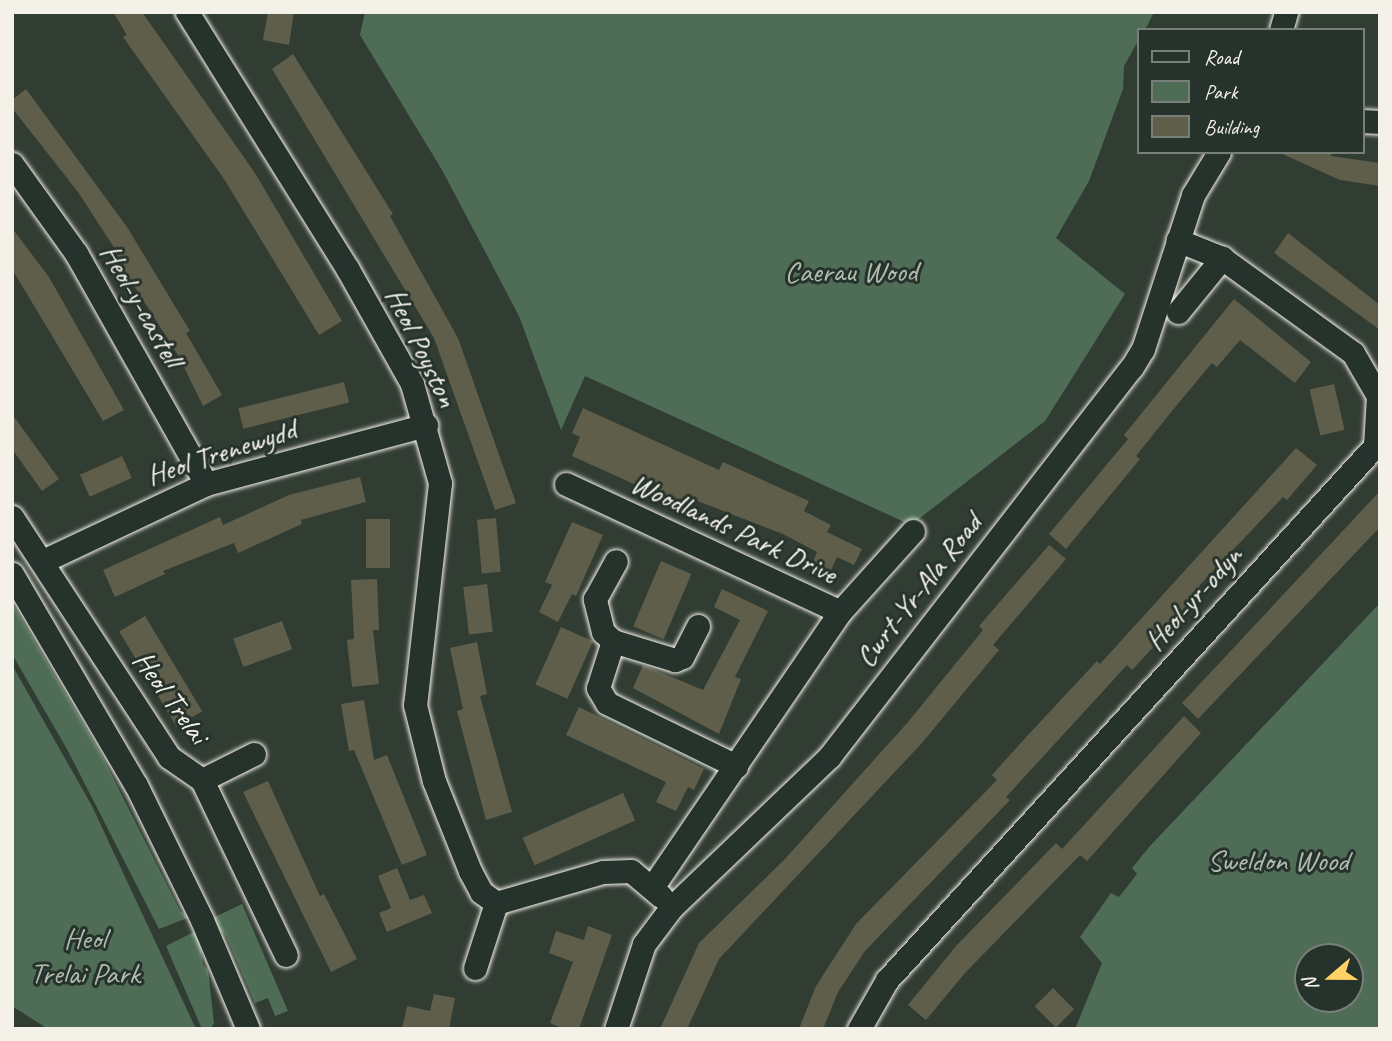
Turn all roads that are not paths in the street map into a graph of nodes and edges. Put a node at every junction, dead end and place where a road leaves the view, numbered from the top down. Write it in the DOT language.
graph roads {
  1 [pos="191,13"];
  2 [pos="1218,154"];
  3 [pos="12,164"];
  4 [pos="1177,240"];
  5 [pos="1222,258"];
  6 [pos="1178,312"];
  7 [pos="426,425"];
  8 [pos="206,484"];
  9 [pos="566,484"];
  10 [pos="12,517"];
  11 [pos="913,531"];
  12 [pos="43,561"];
  13 [pos="616,561"];
  14 [pos="12,574"];
  15 [pos="840,612"];
  16 [pos="698,626"];
  17 [pos="613,641"];
  18 [pos="254,754"];
  19 [pos="736,766"];
  20 [pos="202,780"];
  21 [pos="653,886"];
  22 [pos="496,903"];
  23 [pos="671,908"];
  24 [pos="286,955"];
  25 [pos="475,968"];
  26 [pos="248,1029"];
  27 [pos="617,1029"];
  28 [pos="859,1029"];
  1 -- 7 [label="street, Heol Poyston"];
  2 -- 4 [label="street, Cwrt-Yr-Ala Road"];
  3 -- 8 [label="street, Heol-y-castell"];
  4 -- 5 [label="street, Heol-yr-odyn"];
  4 -- 23 [label="street, Cwrt-Yr-Ala Road"];
  5 -- 6 [label="street"];
  5 -- 28 [label="street, Heol-yr-odyn"];
  7 -- 8 [label="street, Heol Trenewydd"];
  7 -- 22 [label="street, Heol Poyston"];
  8 -- 12 [label="street, Heol Trenewydd"];
  9 -- 15 [label="street, Woodlands Park Drive"];
  10 -- 12 [label="street, Heol Trelai"];
  11 -- 15 [label="street, Cwrt-Yr-Ala Road"];
  12 -- 20 [label="street, Heol Trelai"];
  13 -- 17 [label="street"];
  14 -- 26 [label="street"];
  15 -- 19 [label="street, Cwrt-Yr-Ala Road"];
  16 -- 17 [label="street"];
  17 -- 19 [label="street"];
  18 -- 20 [label="street"];
  19 -- 21 [label="street, Cwrt-Yr-Ala Road"];
  20 -- 24 [label="street, Heol Trelai"];
  21 -- 22 [label="street"];
  21 -- 23 [label="street"];
  22 -- 25 [label="street"];
  23 -- 27 [label="street, Cwrt-Yr-Ala Road"];
}
